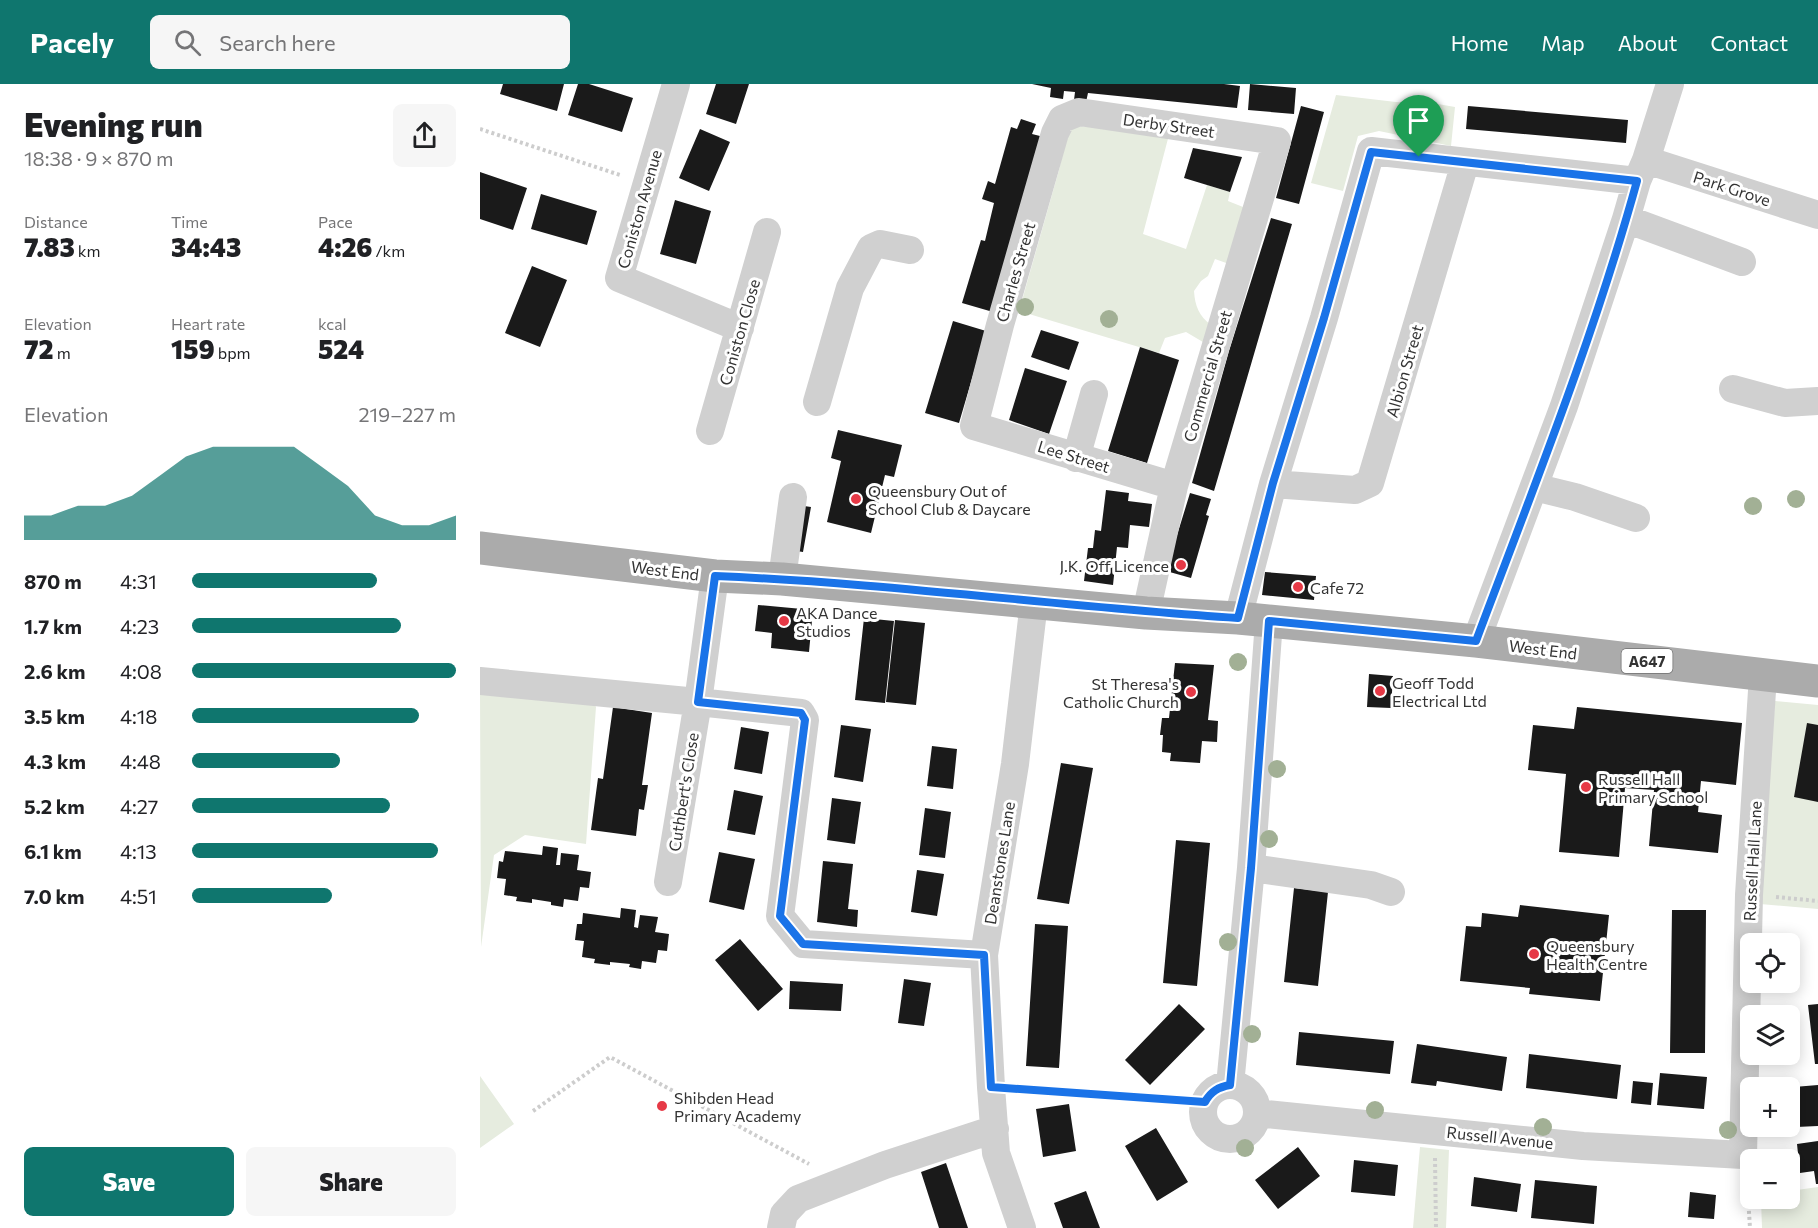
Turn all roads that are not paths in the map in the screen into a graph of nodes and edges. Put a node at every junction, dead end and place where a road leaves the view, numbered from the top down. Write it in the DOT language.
graph roads {
  1 [pos="676,84"];
  2 [pos="1670,84"];
  3 [pos="1062,119"];
  4 [pos="1277,141"];
  5 [pos="1465,163"];
  6 [pos="1641,170"];
  7 [pos="1818,215"];
  8 [pos="1626,219"];
  9 [pos="767,232"];
  10 [pos="910,250"];
  11 [pos="1742,262"];
  12 [pos="740,328"];
  13 [pos="1733,388"];
  14 [pos="1094,394"];
  15 [pos="1818,401"];
  16 [pos="817,402"];
  17 [pos="974,426"];
  18 [pos="710,431"];
  19 [pos="1076,458"];
  20 [pos="1273,483"];
  21 [pos="1174,486"];
  22 [pos="1534,487"];
  23 [pos="793,497"];
  24 [pos="1636,518"];
  25 [pos="480,548"];
  26 [pos="715,576"];
  27 [pos="782,579"];
  28 [pos="1034,602"];
  29 [pos="1146,613"];
  30 [pos="1254,620"];
  31 [pos="1476,641"];
  32 [pos="1763,675"];
  33 [pos="480,681"];
  34 [pos="1818,681"];
  35 [pos="698,702"];
  36 [pos="1251,868"];
  37 [pos="668,882"];
  38 [pos="1391,892"];
  39 [pos="984,955"];
  40 [pos="1230,1085"];
  41 [pos="1257,1113"];
  42 [pos="995,1129"];
  43 [pos="1743,1149"];
  44 [pos="1740,1155"];
  45 [pos="781,1228"];
  46 [pos="1022,1228"];
  1 -- 12 [label="street, Coniston Avenue"];
  2 -- 6 [label="street"];
  3 -- 4 [label="street, Derby Street"];
  3 -- 17 [label="street, Charles Street"];
  4 -- 21 [label="street, Commercial Street"];
  5 -- 6 [label="street, Park Grove"];
  5 -- 20 [label="street, Albion Street"];
  5 -- 20 [label="street, Park Grove"];
  6 -- 7 [label="street, Park Grove"];
  6 -- 8 [label="street"];
  8 -- 11 [label="street"];
  8 -- 22 [label="street"];
  9 -- 12 [label="street, Coniston Close"];
  10 -- 16 [label="street"];
  12 -- 18 [label="street, Coniston Close"];
  13 -- 15 [label="street"];
  14 -- 19 [label="street"];
  17 -- 19 [label="street, Lee Street"];
  19 -- 21 [label="street, Lee Street"];
  20 -- 30 [label="street"];
  21 -- 29 [label="street, Commercial Street"];
  22 -- 24 [label="street"];
  22 -- 31 [label="street"];
  23 -- 27 [label="street"];
  25 -- 26 [label="main road, West End / A647"];
  26 -- 27 [label="main road, West End / A647"];
  26 -- 35 [label="street, Cuthbert's Close"];
  27 -- 28 [label="main road, West End / A647"];
  28 -- 29 [label="main road, West End / A647"];
  28 -- 39 [label="street, Deanstones Lane"];
  29 -- 30 [label="main road, West End / A647"];
  30 -- 31 [label="main road, West End / A647"];
  30 -- 36 [label="street"];
  31 -- 32 [label="main road, West End / A647"];
  32 -- 34 [label="main road, West End / A647"];
  32 -- 43 [label="street, Russell Hall Lane"];
  33 -- 35 [label="street"];
  35 -- 37 [label="street, Cuthbert's Close"];
  35 -- 39 [label="street"];
  36 -- 38 [label="street"];
  36 -- 40 [label="street"];
  39 -- 42 [label="street, Deanstones Lane"];
  40 -- 41 [label="street"];
  40 -- 41 [label="street"];
  41 -- 44 [label="street, Russell Avenue"];
  42 -- 45 [label="street"];
  42 -- 46 [label="street, Deanstones Lane"];
}
